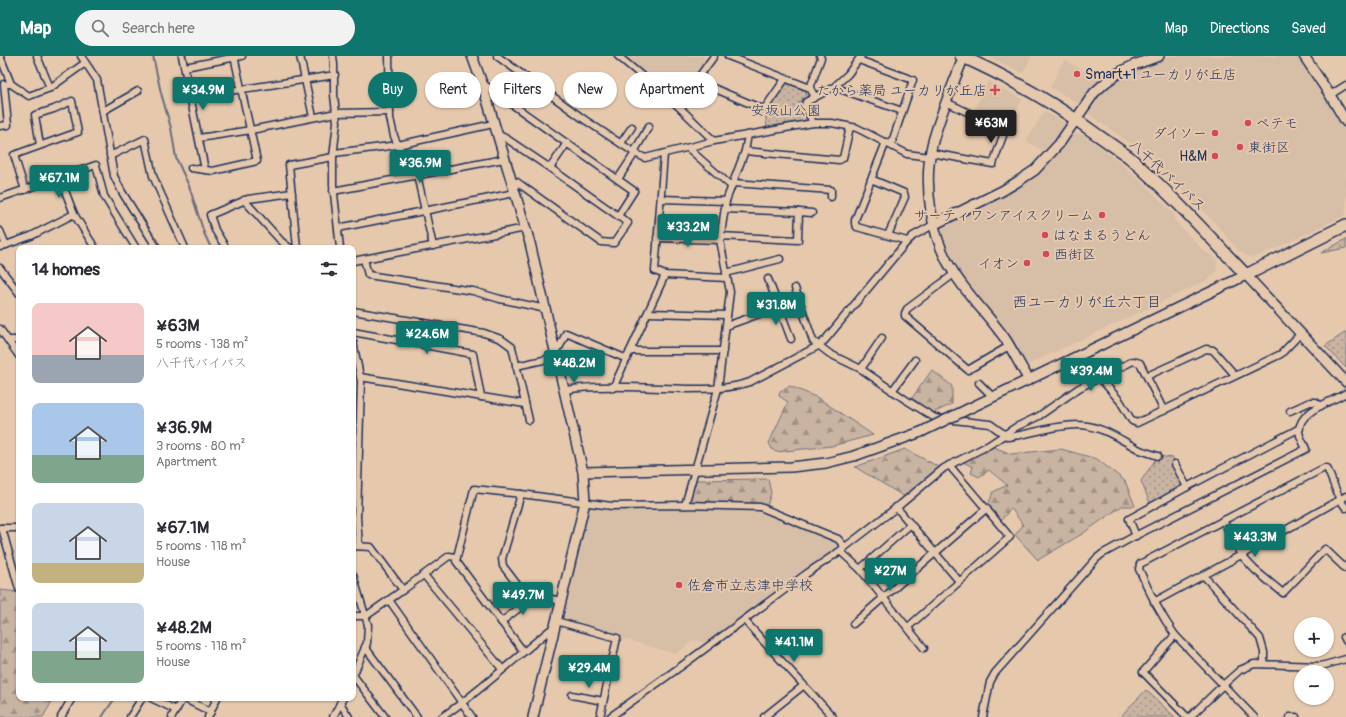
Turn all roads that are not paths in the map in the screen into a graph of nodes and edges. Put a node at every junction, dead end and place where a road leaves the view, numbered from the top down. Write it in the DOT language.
graph roads {
  1 [pos="0,56"];
  2 [pos="37,56"];
  3 [pos="81,56"];
  4 [pos="182,56"];
  5 [pos="242,56"];
  6 [pos="300,56"];
  7 [pos="333,56"];
  8 [pos="389,56"];
  9 [pos="472,56"];
  10 [pos="497,56"];
  11 [pos="618,56"];
  12 [pos="714,56"];
  13 [pos="728,56"];
  14 [pos="820,56"];
  15 [pos="963,56"];
  16 [pos="1159,56"];
  17 [pos="1304,56"];
  18 [pos="234,57"];
  19 [pos="860,58"];
  20 [pos="85,63"];
  21 [pos="185,67"];
  22 [pos="637,72"];
  23 [pos="703,72"];
  24 [pos="335,75"];
  25 [pos="785,79"];
  26 [pos="305,80"];
  27 [pos="482,83"];
  28 [pos="11,84"];
  29 [pos="2,85"];
  30 [pos="1346,85"];
  31 [pos="834,87"];
  32 [pos="50,88"];
  33 [pos="810,88"];
  34 [pos="242,90"];
  35 [pos="718,90"];
  36 [pos="138,91"];
  37 [pos="1330,95"];
  38 [pos="815,97"];
  39 [pos="191,98"];
  40 [pos="946,102"];
  41 [pos="680,108"];
  42 [pos="103,111"];
  43 [pos="902,111"];
  44 [pos="390,112"];
  45 [pos="336,113"];
  46 [pos="313,117"];
  47 [pos="1076,118"];
  48 [pos="1346,122"];
  49 [pos="493,124"];
  50 [pos="813,124"];
  51 [pos="0,126"];
  52 [pos="649,126"];
  53 [pos="632,127"];
  54 [pos="850,127"];
  55 [pos="251,130"];
  56 [pos="497,134"];
  57 [pos="748,135"];
  58 [pos="199,138"];
  59 [pos="714,141"];
  60 [pos="567,143"];
  61 [pos="621,143"];
  62 [pos="888,144"];
  63 [pos="40,145"];
  64 [pos="398,145"];
  65 [pos="688,148"];
  66 [pos="744,151"];
  67 [pos="634,152"];
  68 [pos="664,154"];
  69 [pos="334,155"];
  70 [pos="930,155"];
  71 [pos="110,156"];
  72 [pos="504,159"];
  73 [pos="191,168"];
  74 [pos="550,168"];
  75 [pos="205,170"];
  76 [pos="417,175"];
  77 [pos="60,178"];
  78 [pos="618,179"];
  79 [pos="871,180"];
  80 [pos="512,183"];
  81 [pos="732,185"];
  82 [pos="25,190"];
  83 [pos="333,191"];
  84 [pos="292,193"];
  85 [pos="515,193"];
  86 [pos="831,197"];
  87 [pos="0,198"];
  88 [pos="661,199"];
  89 [pos="244,200"];
  90 [pos="726,201"];
  91 [pos="725,209"];
  92 [pos="425,211"];
  93 [pos="799,212"];
  94 [pos="812,213"];
  95 [pos="74,214"];
  96 [pos="618,216"];
  97 [pos="933,225"];
  98 [pos="1346,225"];
  99 [pos="338,228"];
  100 [pos="526,228"];
  101 [pos="0,231"];
  102 [pos="888,236"];
  103 [pos="658,238"];
  104 [pos="720,238"];
  105 [pos="907,241"];
  106 [pos="91,245"];
  107 [pos="134,245"];
  108 [pos="155,245"];
  109 [pos="184,245"];
  110 [pos="224,245"];
  111 [pos="286,245"];
  112 [pos="297,245"];
  113 [pos="340,245"];
  114 [pos="3,246"];
  115 [pos="433,246"];
  116 [pos="364,259"];
  117 [pos="780,259"];
  118 [pos="356,260"];
  119 [pos="0,268"];
  120 [pos="954,274"];
  121 [pos="665,275"];
  122 [pos="1246,275"];
  123 [pos="726,276"];
  124 [pos="768,279"];
  125 [pos="16,282"];
  126 [pos="12,284"];
  127 [pos="796,288"];
  128 [pos="16,289"];
  129 [pos="779,307"];
  130 [pos="546,309"];
  131 [pos="356,312"];
  132 [pos="648,312"];
  133 [pos="727,314"];
  134 [pos="424,323"];
  135 [pos="726,326"];
  136 [pos="0,329"];
  137 [pos="356,333"];
  138 [pos="1301,333"];
  139 [pos="882,338"];
  140 [pos="791,339"];
  141 [pos="10,340"];
  142 [pos="16,340"];
  143 [pos="420,344"];
  144 [pos="818,346"];
  145 [pos="1009,346"];
  146 [pos="16,351"];
  147 [pos="630,351"];
  148 [pos="723,351"];
  149 [pos="556,354"];
  150 [pos="356,357"];
  151 [pos="627,358"];
  152 [pos="915,360"];
  153 [pos="516,366"];
  154 [pos="861,369"];
  155 [pos="1235,375"];
  156 [pos="1147,376"];
  157 [pos="360,377"];
  158 [pos="1100,378"];
  159 [pos="1029,380"];
  160 [pos="1346,382"];
  161 [pos="980,383"];
  162 [pos="361,388"];
  163 [pos="613,388"];
  164 [pos="356,389"];
  165 [pos="718,389"];
  166 [pos="564,390"];
  167 [pos="892,391"];
  168 [pos="1346,393"];
  169 [pos="481,397"];
  170 [pos="993,397"];
  171 [pos="526,404"];
  172 [pos="1320,406"];
  173 [pos="1164,411"];
  174 [pos="1290,411"];
  175 [pos="529,420"];
  176 [pos="1300,428"];
  177 [pos="1004,434"];
  178 [pos="1158,456"];
  179 [pos="1175,464"];
  180 [pos="949,465"];
  181 [pos="696,469"];
  182 [pos="583,472"];
  183 [pos="1187,487"];
  184 [pos="521,494"];
  185 [pos="356,496"];
  186 [pos="1346,496"];
  187 [pos="1340,500"];
  188 [pos="585,502"];
  189 [pos="686,505"];
  190 [pos="896,507"];
  191 [pos="987,508"];
  192 [pos="1346,508"];
  193 [pos="1223,520"];
  194 [pos="911,524"];
  195 [pos="1,528"];
  196 [pos="16,528"];
  197 [pos="1136,536"];
  198 [pos="356,546"];
  199 [pos="845,547"];
  200 [pos="840,551"];
  201 [pos="936,553"];
  202 [pos="1241,555"];
  203 [pos="456,557"];
  204 [pos="11,562"];
  205 [pos="16,562"];
  206 [pos="860,569"];
  207 [pos="1346,569"];
  208 [pos="424,575"];
  209 [pos="1204,576"];
  210 [pos="16,579"];
  211 [pos="959,581"];
  212 [pos="356,584"];
  213 [pos="403,590"];
  214 [pos="535,596"];
  215 [pos="883,598"];
  216 [pos="389,600"];
  217 [pos="561,601"];
  218 [pos="1154,602"];
  219 [pos="356,616"];
  220 [pos="366,616"];
  221 [pos="744,620"];
  222 [pos="501,622"];
  223 [pos="556,623"];
  224 [pos="853,624"];
  225 [pos="908,626"];
  226 [pos="1175,635"];
  227 [pos="365,647"];
  228 [pos="924,648"];
  229 [pos="523,651"];
  230 [pos="1346,659"];
  231 [pos="1264,664"];
  232 [pos="356,668"];
  233 [pos="502,669"];
  234 [pos="356,676"];
  235 [pos="1223,685"];
  236 [pos="804,686"];
  237 [pos="572,694"];
  238 [pos="70,701"];
  239 [pos="140,701"];
  240 [pos="157,701"];
  241 [pos="181,701"];
  242 [pos="188,701"];
  243 [pos="216,701"];
  244 [pos="341,701"];
  245 [pos="603,701"];
  246 [pos="462,703"];
  247 [pos="176,710"];
  248 [pos="210,714"];
  249 [pos="613,716"];
  250 [pos="61,717"];
  251 [pos="130,717"];
  252 [pos="172,717"];
  253 [pos="334,717"];
  254 [pos="349,717"];
  255 [pos="385,717"];
  256 [pos="417,717"];
  257 [pos="442,717"];
  258 [pos="472,717"];
  259 [pos="533,717"];
  260 [pos="600,717"];
  261 [pos="764,717"];
  262 [pos="833,717"];
  263 [pos="983,717"];
  264 [pos="1187,717"];
  265 [pos="1190,717"];
  266 [pos="1254,717"];
  267 [pos="1290,717"];
  268 [pos="1296,717"];
  1 -- 28 [label="street"];
  2 -- 32 [label="street"];
  3 -- 20 [label="street"];
  4 -- 21 [label="street"];
  5 -- 18 [label="street"];
  6 -- 26 [label="street"];
  7 -- 24 [label="street"];
  8 -- 44 [label="street"];
  9 -- 27 [label="street"];
  10 -- 61 [label="street"];
  11 -- 22 [label="street"];
  12 -- 23 [label="street"];
  13 -- 25 [label="street"];
  14 -- 33 [label="street"];
  15 -- 40 [label="street"];
  15 -- 47 [label="highway, 八千代バイパス"];
  16 -- 47 [label="street"];
  17 -- 37 [label="street"];
  18 -- 21 [label="street"];
  18 -- 34 [label="street"];
  19 -- 31 [label="street"];
  19 -- 43 [label="street"];
  20 -- 32 [label="street"];
  20 -- 42 [label="street"];
  21 -- 39 [label="street"];
  24 -- 26 [label="street"];
  24 -- 45 [label="street"];
  25 -- 33 [label="street"];
  25 -- 35 [label="street"];
  26 -- 34 [label="street"];
  26 -- 46 [label="street"];
  27 -- 49 [label="street"];
  27 -- 60 [label="street"];
  28 -- 29 [label="street"];
  28 -- 32 [label="street"];
  29 -- 51 [label="street"];
  30 -- 37 [label="street"];
  31 -- 38 [label="street"];
  31 -- 43 [label="street"];
  33 -- 38 [label="street"];
  34 -- 39 [label="street"];
  34 -- 55 [label="street"];
  36 -- 42 [label="street"];
  37 -- 48 [label="street"];
  38 -- 50 [label="street"];
  39 -- 58 [label="street"];
  40 -- 70 [label="street"];
  40 -- 70 [label="street"];
  41 -- 59 [label="street"];
  42 -- 71 [label="street"];
  43 -- 62 [label="street"];
  44 -- 45 [label="street"];
  44 -- 64 [label="street"];
  45 -- 46 [label="street"];
  45 -- 69 [label="street"];
  46 -- 55 [label="street"];
  47 -- 97 [label="street"];
  47 -- 122 [label="highway, 八千代バイパス"];
  49 -- 56 [label="street"];
  49 -- 64 [label="street"];
  50 -- 54 [label="street"];
  50 -- 57 [label="street"];
  52 -- 67 [label="street"];
  53 -- 61 [label="street"];
  54 -- 62 [label="street"];
  54 -- 66 [label="street"];
  55 -- 58 [label="street"];
  55 -- 75 [label="street"];
  56 -- 72 [label="street"];
  56 -- 74 [label="street"];
  57 -- 59 [label="street"];
  57 -- 66 [label="street"];
  58 -- 75 [label="street"];
  59 -- 65 [label="street"];
  60 -- 74 [label="street"];
  60 -- 78 [label="street"];
  61 -- 67 [label="street"];
  62 -- 70 [label="street"];
  62 -- 79 [label="street"];
  63 -- 63 [label="street"];
  63 -- 82 [label="street"];
  64 -- 69 [label="street"];
  64 -- 76 [label="street"];
  65 -- 68 [label="street"];
  65 -- 81 [label="street"];
  66 -- 81 [label="street"];
  67 -- 68 [label="street"];
  67 -- 78 [label="street"];
  68 -- 88 [label="street"];
  69 -- 83 [label="street"];
  69 -- 84 [label="street"];
  70 -- 97 [label="street"];
  71 -- 108 [label="street"];
  71 -- 109 [label="street"];
  72 -- 76 [label="street"];
  72 -- 80 [label="street"];
  73 -- 75 [label="street"];
  74 -- 96 [label="street"];
  76 -- 83 [label="street"];
  76 -- 92 [label="street"];
  77 -- 82 [label="street"];
  77 -- 95 [label="street"];
  77 -- 107 [label="street"];
  78 -- 96 [label="street"];
  79 -- 102 [label="street"];
  79 -- 102 [label="street"];
  80 -- 85 [label="street"];
  80 -- 96 [label="street"];
  81 -- 86 [label="street"];
  81 -- 90 [label="street"];
  82 -- 87 [label="street"];
  83 -- 99 [label="street"];
  84 -- 89 [label="street"];
  84 -- 112 [label="street"];
  85 -- 92 [label="street"];
  85 -- 100 [label="street"];
  88 -- 90 [label="street"];
  88 -- 103 [label="street"];
  89 -- 110 [label="street"];
  89 -- 111 [label="street"];
  90 -- 91 [label="street"];
  91 -- 93 [label="street"];
  91 -- 104 [label="street"];
  92 -- 99 [label="street"];
  92 -- 115 [label="street"];
  93 -- 94 [label="street"];
  93 -- 104 [label="street"];
  95 -- 106 [label="street"];
  95 -- 114 [label="street"];
  97 -- 105 [label="street"];
  97 -- 120 [label="street"];
  98 -- 122 [label="highway"];
  99 -- 113 [label="street"];
  100 -- 115 [label="street"];
  100 -- 130 [label="street"];
  101 -- 114 [label="street"];
  102 -- 105 [label="street"];
  103 -- 104 [label="street"];
  103 -- 121 [label="street"];
  104 -- 123 [label="street"];
  105 -- 144 [label="street"];
  115 -- 116 [label="street"];
  116 -- 118 [label="street"];
  116 -- 130 [label="street"];
  117 -- 123 [label="street"];
  119 -- 126 [label="street"];
  120 -- 145 [label="street"];
  120 -- 145 [label="street"];
  121 -- 123 [label="street"];
  121 -- 132 [label="street"];
  122 -- 138 [label="street"];
  122 -- 159 [label="street"];
  123 -- 133 [label="street"];
  124 -- 129 [label="street"];
  125 -- 126 [label="street"];
  126 -- 128 [label="street"];
  127 -- 144 [label="street"];
  129 -- 135 [label="street"];
  129 -- 140 [label="street"];
  130 -- 149 [label="street"];
  131 -- 134 [label="street"];
  132 -- 133 [label="street"];
  132 -- 147 [label="street"];
  133 -- 135 [label="street"];
  134 -- 143 [label="street"];
  134 -- 153 [label="street"];
  135 -- 148 [label="street"];
  136 -- 141 [label="street"];
  137 -- 143 [label="street"];
  138 -- 155 [label="street"];
  138 -- 160 [label="street"];
  139 -- 154 [label="street"];
  141 -- 142 [label="street"];
  141 -- 146 [label="street"];
  143 -- 169 [label="street"];
  144 -- 154 [label="street"];
  144 -- 165 [label="street"];
  145 -- 159 [label="street"];
  147 -- 148 [label="street"];
  147 -- 151 [label="street"];
  148 -- 165 [label="street"];
  149 -- 151 [label="street"];
  149 -- 153 [label="street"];
  149 -- 166 [label="street"];
  150 -- 157 [label="street"];
  151 -- 163 [label="street"];
  152 -- 167 [label="street"];
  153 -- 171 [label="street"];
  154 -- 167 [label="street"];
  155 -- 156 [label="street"];
  155 -- 173 [label="street"];
  156 -- 158 [label="street"];
  156 -- 173 [label="street"];
  157 -- 162 [label="street"];
  157 -- 169 [label="street"];
  158 -- 173 [label="street"];
  158 -- 177 [label="street"];
  159 -- 170 [label="street"];
  161 -- 170 [label="street"];
  162 -- 164 [label="street"];
  162 -- 185 [label="street"];
  163 -- 165 [label="street"];
  163 -- 166 [label="street"];
  165 -- 181 [label="street"];
  166 -- 182 [label="street"];
  167 -- 177 [label="street"];
  168 -- 172 [label="street"];
  169 -- 171 [label="street"];
  170 -- 181 [label="street, bridge"];
  171 -- 175 [label="street"];
  172 -- 174 [label="street"];
  172 -- 176 [label="street"];
  176 -- 183 [label="street"];
  176 -- 197 [label="street"];
  177 -- 178 [label="street"];
  177 -- 180 [label="street"];
  179 -- 183 [label="street"];
  180 -- 190 [label="street"];
  180 -- 191 [label="street"];
  181 -- 182 [label="street"];
  181 -- 189 [label="street"];
  182 -- 188 [label="street"];
  183 -- 197 [label="street"];
  184 -- 188 [label="street"];
  184 -- 203 [label="street"];
  184 -- 214 [label="street"];
  186 -- 187 [label="street"];
  187 -- 192 [label="street"];
  187 -- 193 [label="street"];
  187 -- 202 [label="street"];
  188 -- 189 [label="street"];
  188 -- 217 [label="street"];
  189 -- 199 [label="street"];
  190 -- 194 [label="street"];
  190 -- 199 [label="street"];
  191 -- 201 [label="street"];
  191 -- 211 [label="street"];
  193 -- 202 [label="street"];
  193 -- 218 [label="street"];
  194 -- 201 [label="street"];
  194 -- 206 [label="street"];
  195 -- 196 [label="street"];
  195 -- 204 [label="street"];
  197 -- 263 [label="street"];
  198 -- 213 [label="street"];
  199 -- 200 [label="street"];
  200 -- 206 [label="street"];
  200 -- 221 [label="street"];
  201 -- 211 [label="street"];
  201 -- 215 [label="street"];
  202 -- 207 [label="street"];
  202 -- 209 [label="street"];
  203 -- 208 [label="street"];
  203 -- 222 [label="street"];
  204 -- 205 [label="street"];
  204 -- 210 [label="street"];
  206 -- 215 [label="street"];
  208 -- 213 [label="street"];
  208 -- 233 [label="street"];
  209 -- 218 [label="street"];
  209 -- 231 [label="street"];
  211 -- 225 [label="street"];
  212 -- 220 [label="street"];
  213 -- 216 [label="street"];
  214 -- 217 [label="street"];
  214 -- 222 [label="street"];
  215 -- 224 [label="street"];
  215 -- 225 [label="street"];
  216 -- 220 [label="street"];
  216 -- 246 [label="street"];
  217 -- 223 [label="street"];
  218 -- 226 [label="street"];
  219 -- 220 [label="street"];
  220 -- 227 [label="street"];
  221 -- 236 [label="street"];
  221 -- 249 [label="street"];
  222 -- 229 [label="street"];
  223 -- 229 [label="street"];
  223 -- 245 [label="street"];
  223 -- 259 [label="street"];
  225 -- 228 [label="street"];
  226 -- 235 [label="street"];
  226 -- 264 [label="street"];
  227 -- 232 [label="street"];
  227 -- 256 [label="street"];
  229 -- 233 [label="street"];
  230 -- 231 [label="street"];
  231 -- 235 [label="street"];
  233 -- 246 [label="street"];
  234 -- 255 [label="street"];
  235 -- 265 [label="street"];
  235 -- 266 [label="street"];
  236 -- 261 [label="street"];
  236 -- 262 [label="street"];
  237 -- 245 [label="street"];
  238 -- 250 [label="street"];
  239 -- 251 [label="street"];
  240 -- 247 [label="street"];
  241 -- 247 [label="street"];
  242 -- 248 [label="street"];
  243 -- 248 [label="street"];
  244 -- 253 [label="street"];
  244 -- 254 [label="street"];
  245 -- 260 [label="street"];
  246 -- 257 [label="street"];
  246 -- 258 [label="street"];
  247 -- 252 [label="street"];
  267 -- 268 [label="street"];
}
